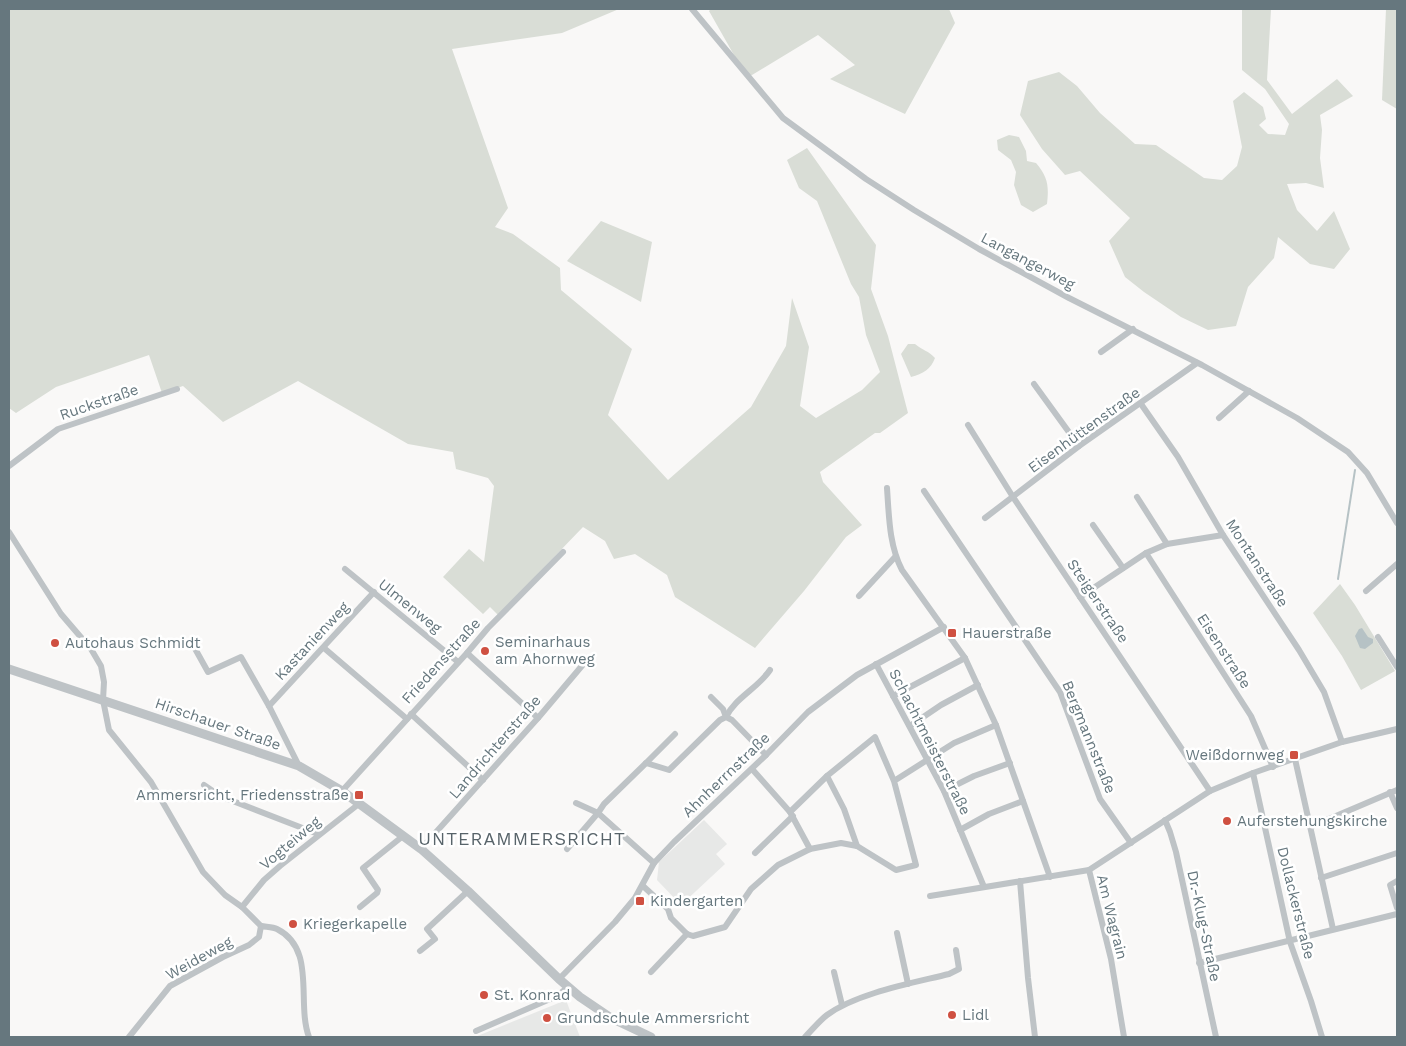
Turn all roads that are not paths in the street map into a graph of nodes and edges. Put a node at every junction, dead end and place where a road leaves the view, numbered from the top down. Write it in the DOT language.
graph roads {
  1 [pos="692,9"];
  2 [pos="1133,329"];
  3 [pos="1101,352"];
  4 [pos="1197,362"];
  5 [pos="1034,384"];
  6 [pos="178,389"];
  7 [pos="1250,390"];
  8 [pos="1141,404"];
  9 [pos="1219,418"];
  10 [pos="968,425"];
  11 [pos="1080,446"];
  12 [pos="9,466"];
  13 [pos="888,488"];
  14 [pos="924,491"];
  15 [pos="1013,497"];
  16 [pos="1137,497"];
  17 [pos="985,518"];
  18 [pos="1397,523"];
  19 [pos="1094,526"];
  20 [pos="9,532"];
  21 [pos="1222,535"];
  22 [pos="12,543"];
  23 [pos="1168,544"];
  24 [pos="563,552"];
  25 [pos="1146,553"];
  26 [pos="895,557"];
  27 [pos="1397,564"];
  28 [pos="1123,568"];
  29 [pos="345,569"];
  30 [pos="1366,591"];
  31 [pos="374,592"];
  32 [pos="859,596"];
  33 [pos="1080,597"];
  34 [pos="944,627"];
  35 [pos="1378,636"];
  36 [pos="193,645"];
  37 [pos="324,648"];
  38 [pos="467,653"];
  39 [pos="966,658"];
  40 [pos="586,661"];
  41 [pos="458,662"];
  42 [pos="876,664"];
  43 [pos="1397,668"];
  44 [pos="9,669"];
  45 [pos="770,670"];
  46 [pos="978,685"];
  47 [pos="893,696"];
  48 [pos="711,697"];
  49 [pos="103,700"];
  50 [pos="269,706"];
  51 [pos="409,716"];
  52 [pos="726,717"];
  53 [pos="538,718"];
  54 [pos="996,725"];
  55 [pos="910,726"];
  56 [pos="1397,729"];
  57 [pos="675,734"];
  58 [pos="1342,742"];
  59 [pos="766,755"];
  60 [pos="928,759"];
  61 [pos="1295,759"];
  62 [pos="646,763"];
  63 [pos="1010,763"];
  64 [pos="299,766"];
  65 [pos="1273,767"];
  66 [pos="752,769"];
  67 [pos="1253,773"];
  68 [pos="827,776"];
  69 [pos="483,780"];
  70 [pos="894,781"];
  71 [pos="204,785"];
  72 [pos="342,791"];
  73 [pos="1210,791"];
  74 [pos="1394,791"];
  75 [pos="944,792"];
  76 [pos="1023,801"];
  77 [pos="360,803"];
  78 [pos="576,803"];
  79 [pos="1397,808"];
  80 [pos="598,813"];
  81 [pos="792,814"];
  82 [pos="1165,820"];
  83 [pos="1310,827"];
  84 [pos="960,830"];
  85 [pos="318,834"];
  86 [pos="403,836"];
  87 [pos="1131,843"];
  88 [pos="857,846"];
  89 [pos="567,849"];
  90 [pos="810,849"];
  91 [pos="421,850"];
  92 [pos="755,853"];
  93 [pos="1397,853"];
  94 [pos="654,864"];
  95 [pos="1090,870"];
  96 [pos="1050,877"];
  97 [pos="1322,878"];
  98 [pos="1397,881"];
  99 [pos="1020,882"];
  100 [pos="643,886"];
  101 [pos="984,887"];
  102 [pos="468,891"];
  103 [pos="930,896"];
  104 [pos="242,907"];
  105 [pos="360,907"];
  106 [pos="1397,908"];
  107 [pos="1397,914"];
  108 [pos="262,926"];
  109 [pos="1333,929"];
  110 [pos="897,933"];
  111 [pos="687,934"];
  112 [pos="1290,942"];
  113 [pos="956,950"];
  114 [pos="420,951"];
  115 [pos="1199,963"];
  116 [pos="651,972"];
  117 [pos="834,972"];
  118 [pos="559,979"];
  119 [pos="908,984"];
  120 [pos="568,988"];
  121 [pos="842,1005"];
  122 [pos="476,1031"];
  123 [pos="640,1035"];
  124 [pos="129,1037"];
  125 [pos="309,1037"];
  126 [pos="651,1037"];
  127 [pos="805,1037"];
  128 [pos="1035,1037"];
  129 [pos="1124,1037"];
  130 [pos="1216,1037"];
  131 [pos="1322,1037"];
  1 -- 2 [label="street, Langangerweg"];
  2 -- 3 [label="street"];
  2 -- 4 [label="street, Langangerweg"];
  4 -- 7 [label="street, Langangerweg"];
  4 -- 8 [label="street, Eisenhüttenstraße"];
  5 -- 11 [label="street"];
  6 -- 12 [label="street, Ruckstraße"];
  7 -- 9 [label="street"];
  7 -- 18 [label="street, Langangerweg"];
  8 -- 11 [label="street, Eisenhüttenstraße"];
  8 -- 21 [label="street, Montanstraße"];
  10 -- 15 [label="street, Steigerstraße"];
  11 -- 15 [label="street, Eisenhüttenstraße"];
  13 -- 26 [label="street"];
  14 -- 87 [label="street, Bergmannstraße"];
  15 -- 17 [label="street, Eisenhüttenstraße"];
  15 -- 33 [label="street, Steigerstraße"];
  16 -- 23 [label="street"];
  19 -- 28 [label="street"];
  20 -- 22 [label="street"];
  21 -- 23 [label="street"];
  21 -- 58 [label="street, Montanstraße"];
  22 -- 49 [label="street"];
  23 -- 25 [label="street"];
  24 -- 38 [label="street, Friedensstraße"];
  25 -- 28 [label="street"];
  25 -- 65 [label="street, Eisenstraße"];
  26 -- 32 [label="street"];
  26 -- 34 [label="street"];
  27 -- 30 [label="street"];
  28 -- 33 [label="street"];
  29 -- 31 [label="street, Ulmenweg"];
  31 -- 37 [label="street, Kastanienweg"];
  31 -- 41 [label="street, Ulmenweg"];
  33 -- 73 [label="street, Steigerstraße"];
  34 -- 39 [label="street"];
  34 -- 42 [label="street, Ahnherrnstraße"];
  35 -- 43 [label="street"];
  36 -- 50 [label="street"];
  37 -- 50 [label="street, Kastanienweg"];
  37 -- 51 [label="street"];
  38 -- 41 [label="street, Friedensstraße"];
  38 -- 53 [label="street"];
  39 -- 46 [label="street"];
  39 -- 47 [label="street"];
  40 -- 53 [label="street, Landrichterstraße"];
  41 -- 51 [label="street, Friedensstraße"];
  42 -- 47 [label="street, Schachtmeisterstraße"];
  42 -- 59 [label="street, Ahnherrnstraße"];
  44 -- 49 [label="street, Hirschauer Straße"];
  45 -- 52 [label="street"];
  46 -- 54 [label="street"];
  46 -- 55 [label="street"];
  47 -- 55 [label="street, Schachtmeisterstraße"];
  48 -- 52 [label="street"];
  49 -- 64 [label="street, Hirschauer Straße"];
  49 -- 104 [label="street"];
  50 -- 64 [label="street"];
  51 -- 69 [label="street"];
  51 -- 72 [label="street, Friedensstraße"];
  52 -- 59 [label="street"];
  52 -- 62 [label="street"];
  53 -- 69 [label="street, Landrichterstraße"];
  54 -- 60 [label="street"];
  54 -- 63 [label="street"];
  55 -- 60 [label="street, Schachtmeisterstraße"];
  56 -- 58 [label="street"];
  57 -- 62 [label="street"];
  58 -- 61 [label="street"];
  59 -- 66 [label="street, Ahnherrnstraße"];
  60 -- 70 [label="street"];
  60 -- 75 [label="street, Schachtmeisterstraße"];
  61 -- 65 [label="street"];
  61 -- 83 [label="street"];
  62 -- 80 [label="street"];
  63 -- 75 [label="street"];
  63 -- 76 [label="street"];
  64 -- 72 [label="street, Hirschauer Straße"];
  65 -- 67 [label="street"];
  66 -- 81 [label="street"];
  66 -- 94 [label="street, Ahnherrnstraße"];
  67 -- 73 [label="street"];
  67 -- 112 [label="street, Dollackerstraße"];
  68 -- 70 [label="street"];
  68 -- 81 [label="street"];
  68 -- 88 [label="street"];
  69 -- 91 [label="street, Landrichterstraße"];
  70 -- 88 [label="street"];
  71 -- 85 [label="street"];
  72 -- 77 [label="street, Hirschauer Straße"];
  73 -- 82 [label="street"];
  74 -- 79 [label="street"];
  74 -- 83 [label="street"];
  75 -- 84 [label="street, Schachtmeisterstraße"];
  76 -- 84 [label="street"];
  76 -- 96 [label="street"];
  77 -- 85 [label="street, Vogteiweg"];
  77 -- 86 [label="street, Hirschauer Straße"];
  78 -- 80 [label="street"];
  80 -- 89 [label="street"];
  80 -- 94 [label="street"];
  81 -- 90 [label="street"];
  81 -- 92 [label="street"];
  82 -- 87 [label="street"];
  82 -- 115 [label="street, Dr.-Klug-Straße"];
  83 -- 97 [label="street"];
  84 -- 101 [label="street, Schachtmeisterstraße"];
  85 -- 104 [label="street, Vogteiweg"];
  86 -- 91 [label="street, Hirschauer Straße"];
  86 -- 105 [label="street"];
  87 -- 95 [label="street"];
  88 -- 90 [label="street"];
  90 -- 111 [label="street"];
  91 -- 102 [label="street, Hirschauer Straße"];
  93 -- 97 [label="street"];
  94 -- 100 [label="street, Ahnherrnstraße"];
  95 -- 96 [label="street, Am Wagrain"];
  95 -- 129 [label="street, Am Wagrain"];
  96 -- 99 [label="street, Am Wagrain"];
  97 -- 109 [label="street"];
  98 -- 106 [label="street"];
  99 -- 101 [label="street, Am Wagrain"];
  99 -- 128 [label="street"];
  100 -- 111 [label="street"];
  100 -- 118 [label="street, Ahnherrnstraße"];
  101 -- 103 [label="street, Am Wagrain"];
  102 -- 114 [label="street"];
  102 -- 118 [label="street, Hirschauer Straße"];
  104 -- 108 [label="street"];
  107 -- 109 [label="street"];
  108 -- 124 [label="street, Weideweg"];
  108 -- 125 [label="street"];
  109 -- 112 [label="street"];
  110 -- 119 [label="street"];
  111 -- 116 [label="street"];
  112 -- 115 [label="street"];
  112 -- 131 [label="street, Dollackerstraße"];
  113 -- 119 [label="street"];
  115 -- 130 [label="street, Dr.-Klug-Straße"];
  117 -- 121 [label="street"];
  118 -- 120 [label="street, Hirschauer Straße"];
  119 -- 121 [label="street"];
  120 -- 122 [label="street"];
  120 -- 123 [label="street, Hirschauer Straße"];
  121 -- 127 [label="street"];
  123 -- 126 [label="street, Hirschauer Straße"];
}
